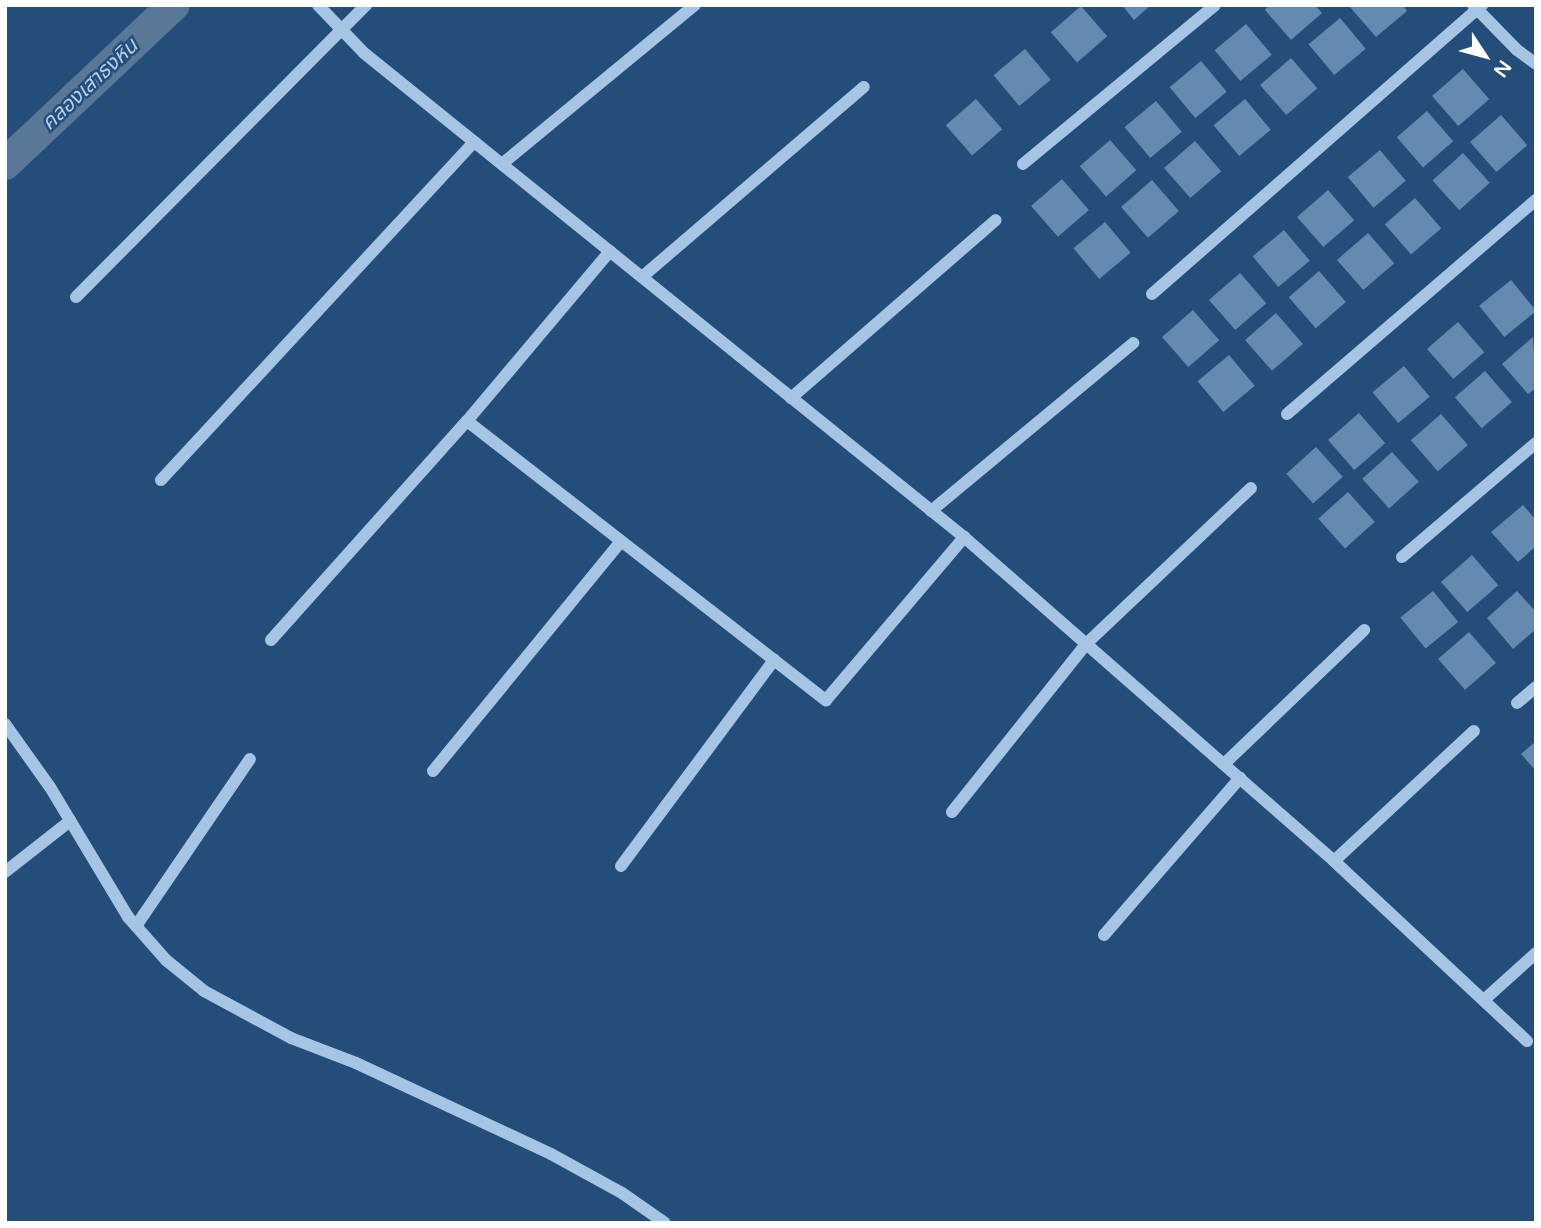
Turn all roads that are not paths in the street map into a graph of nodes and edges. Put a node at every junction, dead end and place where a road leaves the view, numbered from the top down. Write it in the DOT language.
graph roads {
  1 [pos="318,5"];
  2 [pos="366,5"];
  3 [pos="695,5"];
  4 [pos="1215,5"];
  5 [pos="1478,7"];
  6 [pos="341,29"];
  7 [pos="1536,64"];
  8 [pos="864,87"];
  9 [pos="474,142"];
  10 [pos="502,164"];
  11 [pos="1023,164"];
  12 [pos="1536,200"];
  13 [pos="996,220"];
  14 [pos="610,251"];
  15 [pos="642,277"];
  16 [pos="1152,294"];
  17 [pos="76,298"];
  18 [pos="1133,344"];
  19 [pos="792,398"];
  20 [pos="1287,414"];
  21 [pos="467,421"];
  22 [pos="1536,443"];
  23 [pos="161,480"];
  24 [pos="1251,488"];
  25 [pos="931,510"];
  26 [pos="964,537"];
  27 [pos="621,541"];
  28 [pos="1402,557"];
  29 [pos="1364,630"];
  30 [pos="271,640"];
  31 [pos="1086,644"];
  32 [pos="774,660"];
  33 [pos="1536,687"];
  34 [pos="1517,703"];
  35 [pos="5,724"];
  36 [pos="1474,731"];
  37 [pos="250,759"];
  38 [pos="1224,764"];
  39 [pos="433,771"];
  40 [pos="1240,778"];
  41 [pos="952,812"];
  42 [pos="70,821"];
  43 [pos="1334,861"];
  44 [pos="621,866"];
  45 [pos="5,872"];
  46 [pos="136,926"];
  47 [pos="1104,935"];
  48 [pos="1536,953"];
  49 [pos="1485,999"];
  50 [pos="1527,1041"];
  51 [pos="666,1223"];
  1 -- 6 [label="street"];
  2 -- 6 [label="street"];
  3 -- 10 [label="street"];
  4 -- 11 [label="street"];
  5 -- 7 [label="street"];
  5 -- 16 [label="street"];
  6 -- 9 [label="street"];
  6 -- 17 [label="street"];
  8 -- 15 [label="street"];
  9 -- 10 [label="street"];
  9 -- 23 [label="street"];
  10 -- 14 [label="street"];
  12 -- 20 [label="street"];
  13 -- 19 [label="street"];
  14 -- 15 [label="street"];
  14 -- 21 [label="street"];
  15 -- 19 [label="street"];
  18 -- 25 [label="street"];
  19 -- 25 [label="street"];
  21 -- 27 [label="street"];
  21 -- 30 [label="street"];
  22 -- 28 [label="street"];
  24 -- 31 [label="street"];
  25 -- 26 [label="street"];
  26 -- 31 [label="street"];
  26 -- 32 [label="street"];
  27 -- 32 [label="street"];
  27 -- 39 [label="street"];
  29 -- 38 [label="street"];
  31 -- 38 [label="street"];
  31 -- 41 [label="street"];
  32 -- 44 [label="street"];
  33 -- 34 [label="street"];
  35 -- 42 [label="street"];
  36 -- 43 [label="street"];
  37 -- 46 [label="street"];
  38 -- 40 [label="street"];
  40 -- 43 [label="street"];
  40 -- 47 [label="street"];
  42 -- 45 [label="street"];
  42 -- 46 [label="street"];
  43 -- 49 [label="street"];
  46 -- 51 [label="street"];
  48 -- 49 [label="street"];
  49 -- 50 [label="street"];
}
